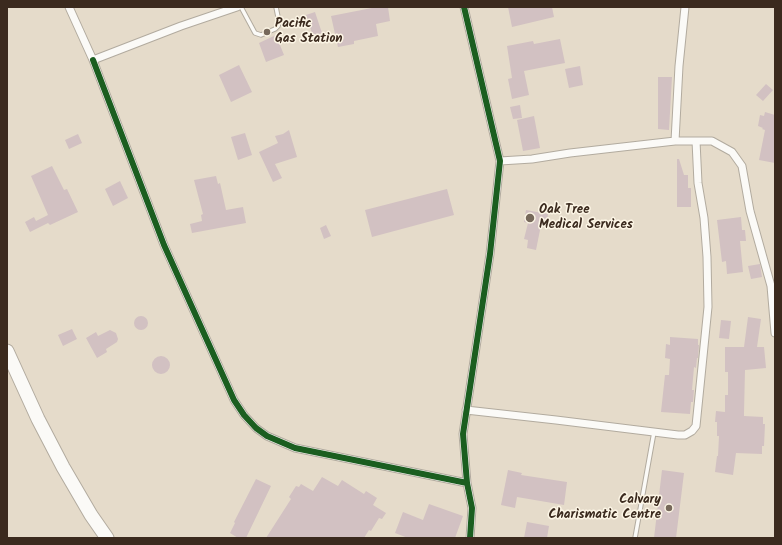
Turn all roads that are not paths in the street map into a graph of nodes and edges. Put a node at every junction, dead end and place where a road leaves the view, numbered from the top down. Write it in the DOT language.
graph roads {
  1 [pos="69,7"];
  2 [pos="237,7"];
  3 [pos="241,7"];
  4 [pos="276,7"];
  5 [pos="464,7"];
  6 [pos="685,7"];
  7 [pos="93,60"];
  8 [pos="696,141"];
  9 [pos="675,142"];
  10 [pos="500,162"];
  11 [pos="775,333"];
  12 [pos="7,351"];
  13 [pos="466,410"];
  14 [pos="654,432"];
  15 [pos="467,482"];
  16 [pos="107,538"];
  17 [pos="470,538"];
  18 [pos="635,538"];
  1 -- 7 [label="street"];
  2 -- 7 [label="street"];
  3 -- 4 [label="lane"];
  5 -- 10 [label="street"];
  6 -- 9 [label="street"];
  7 -- 15 [label="street"];
  8 -- 9 [label="street"];
  8 -- 11 [label="street"];
  8 -- 14 [label="street"];
  9 -- 10 [label="street"];
  10 -- 13 [label="street"];
  12 -- 16 [label="highway"];
  13 -- 14 [label="street"];
  13 -- 15 [label="street"];
  14 -- 18 [label="lane"];
  15 -- 17 [label="street"];
}
